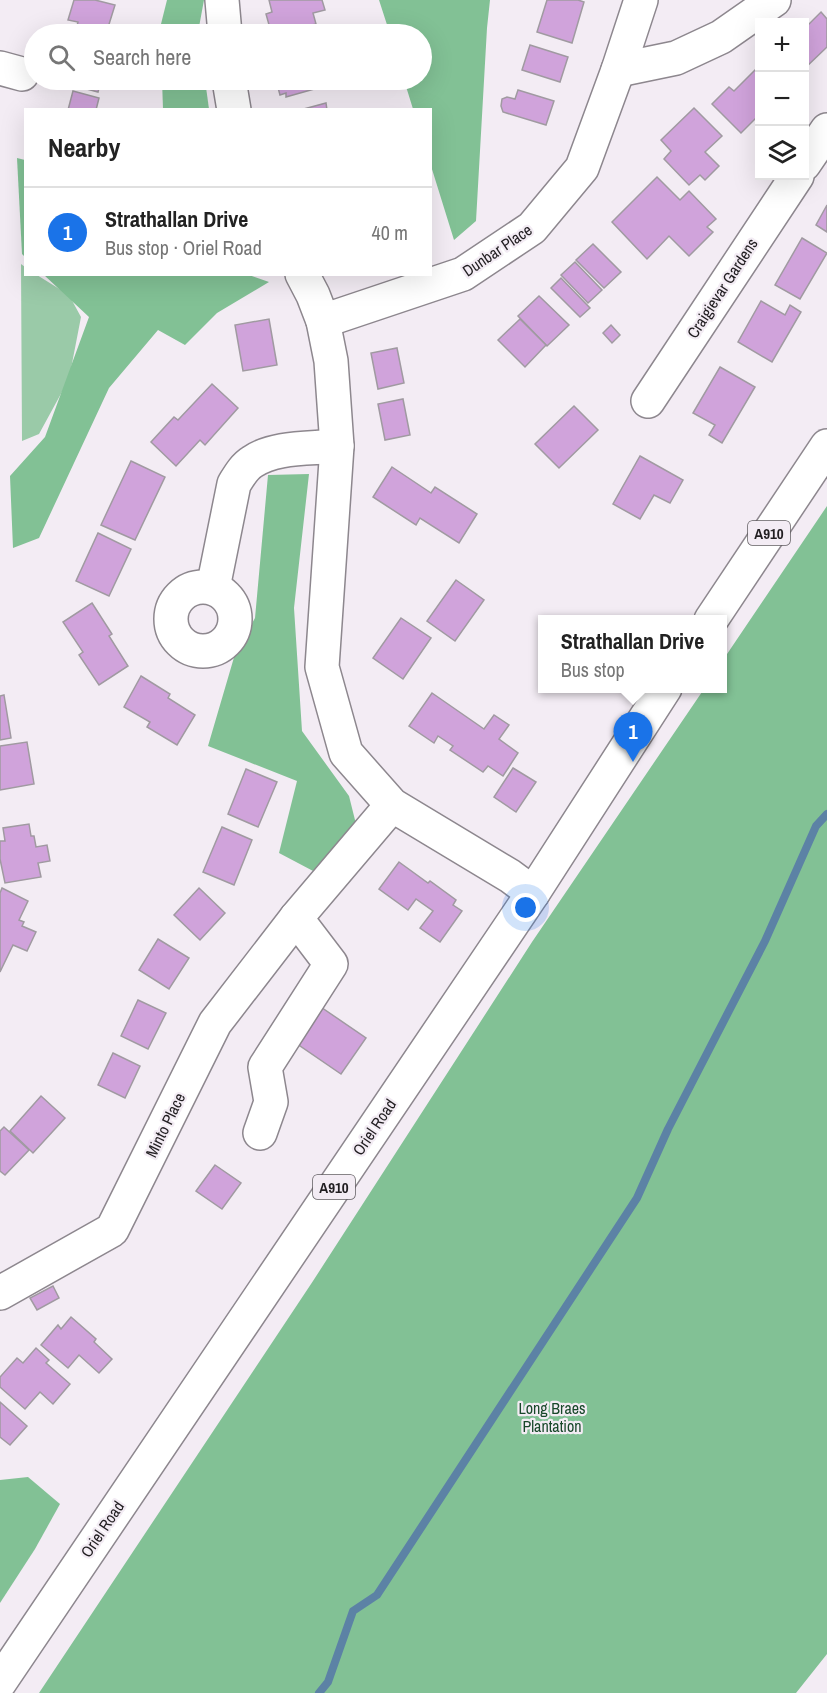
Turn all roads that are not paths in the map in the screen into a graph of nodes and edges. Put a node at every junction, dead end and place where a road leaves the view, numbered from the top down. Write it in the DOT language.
graph roads {
  1 [pos="222,0"];
  2 [pos="641,0"];
  3 [pos="774,0"];
  4 [pos="224,24"];
  5 [pos="618,70"];
  6 [pos="231,90"];
  7 [pos="234,108"];
  8 [pos="827,130"];
  9 [pos="809,157"];
  10 [pos="794,180"];
  11 [pos="303,276"];
  12 [pos="322,321"];
  13 [pos="648,401"];
  14 [pos="337,446"];
  15 [pos="827,446"];
  16 [pos="213,588"];
  17 [pos="714,615"];
  18 [pos="662,693"];
  19 [pos="392,805"];
  20 [pos="533,893"];
  21 [pos="296,918"];
  22 [pos="260,1133"];
  23 [pos="0,1293"];
  24 [pos="0,1682"];
  1 -- 4 [label="street"];
  2 -- 5 [label="street, Dunbar Place"];
  3 -- 5 [label="street"];
  5 -- 12 [label="street, Dunbar Place"];
  6 -- 7 [label="street"];
  8 -- 9 [label="street"];
  10 -- 13 [label="street, Craigievar Gardens"];
  11 -- 12 [label="street"];
  12 -- 14 [label="street"];
  14 -- 16 [label="street"];
  14 -- 19 [label="street"];
  15 -- 17 [label="street, A910"];
  18 -- 20 [label="street, Oriel Road / A910"];
  19 -- 20 [label="street"];
  19 -- 21 [label="street, Minto Place"];
  20 -- 24 [label="street, Oriel Road / A910"];
  21 -- 22 [label="street"];
  21 -- 23 [label="street, Minto Place"];
}
